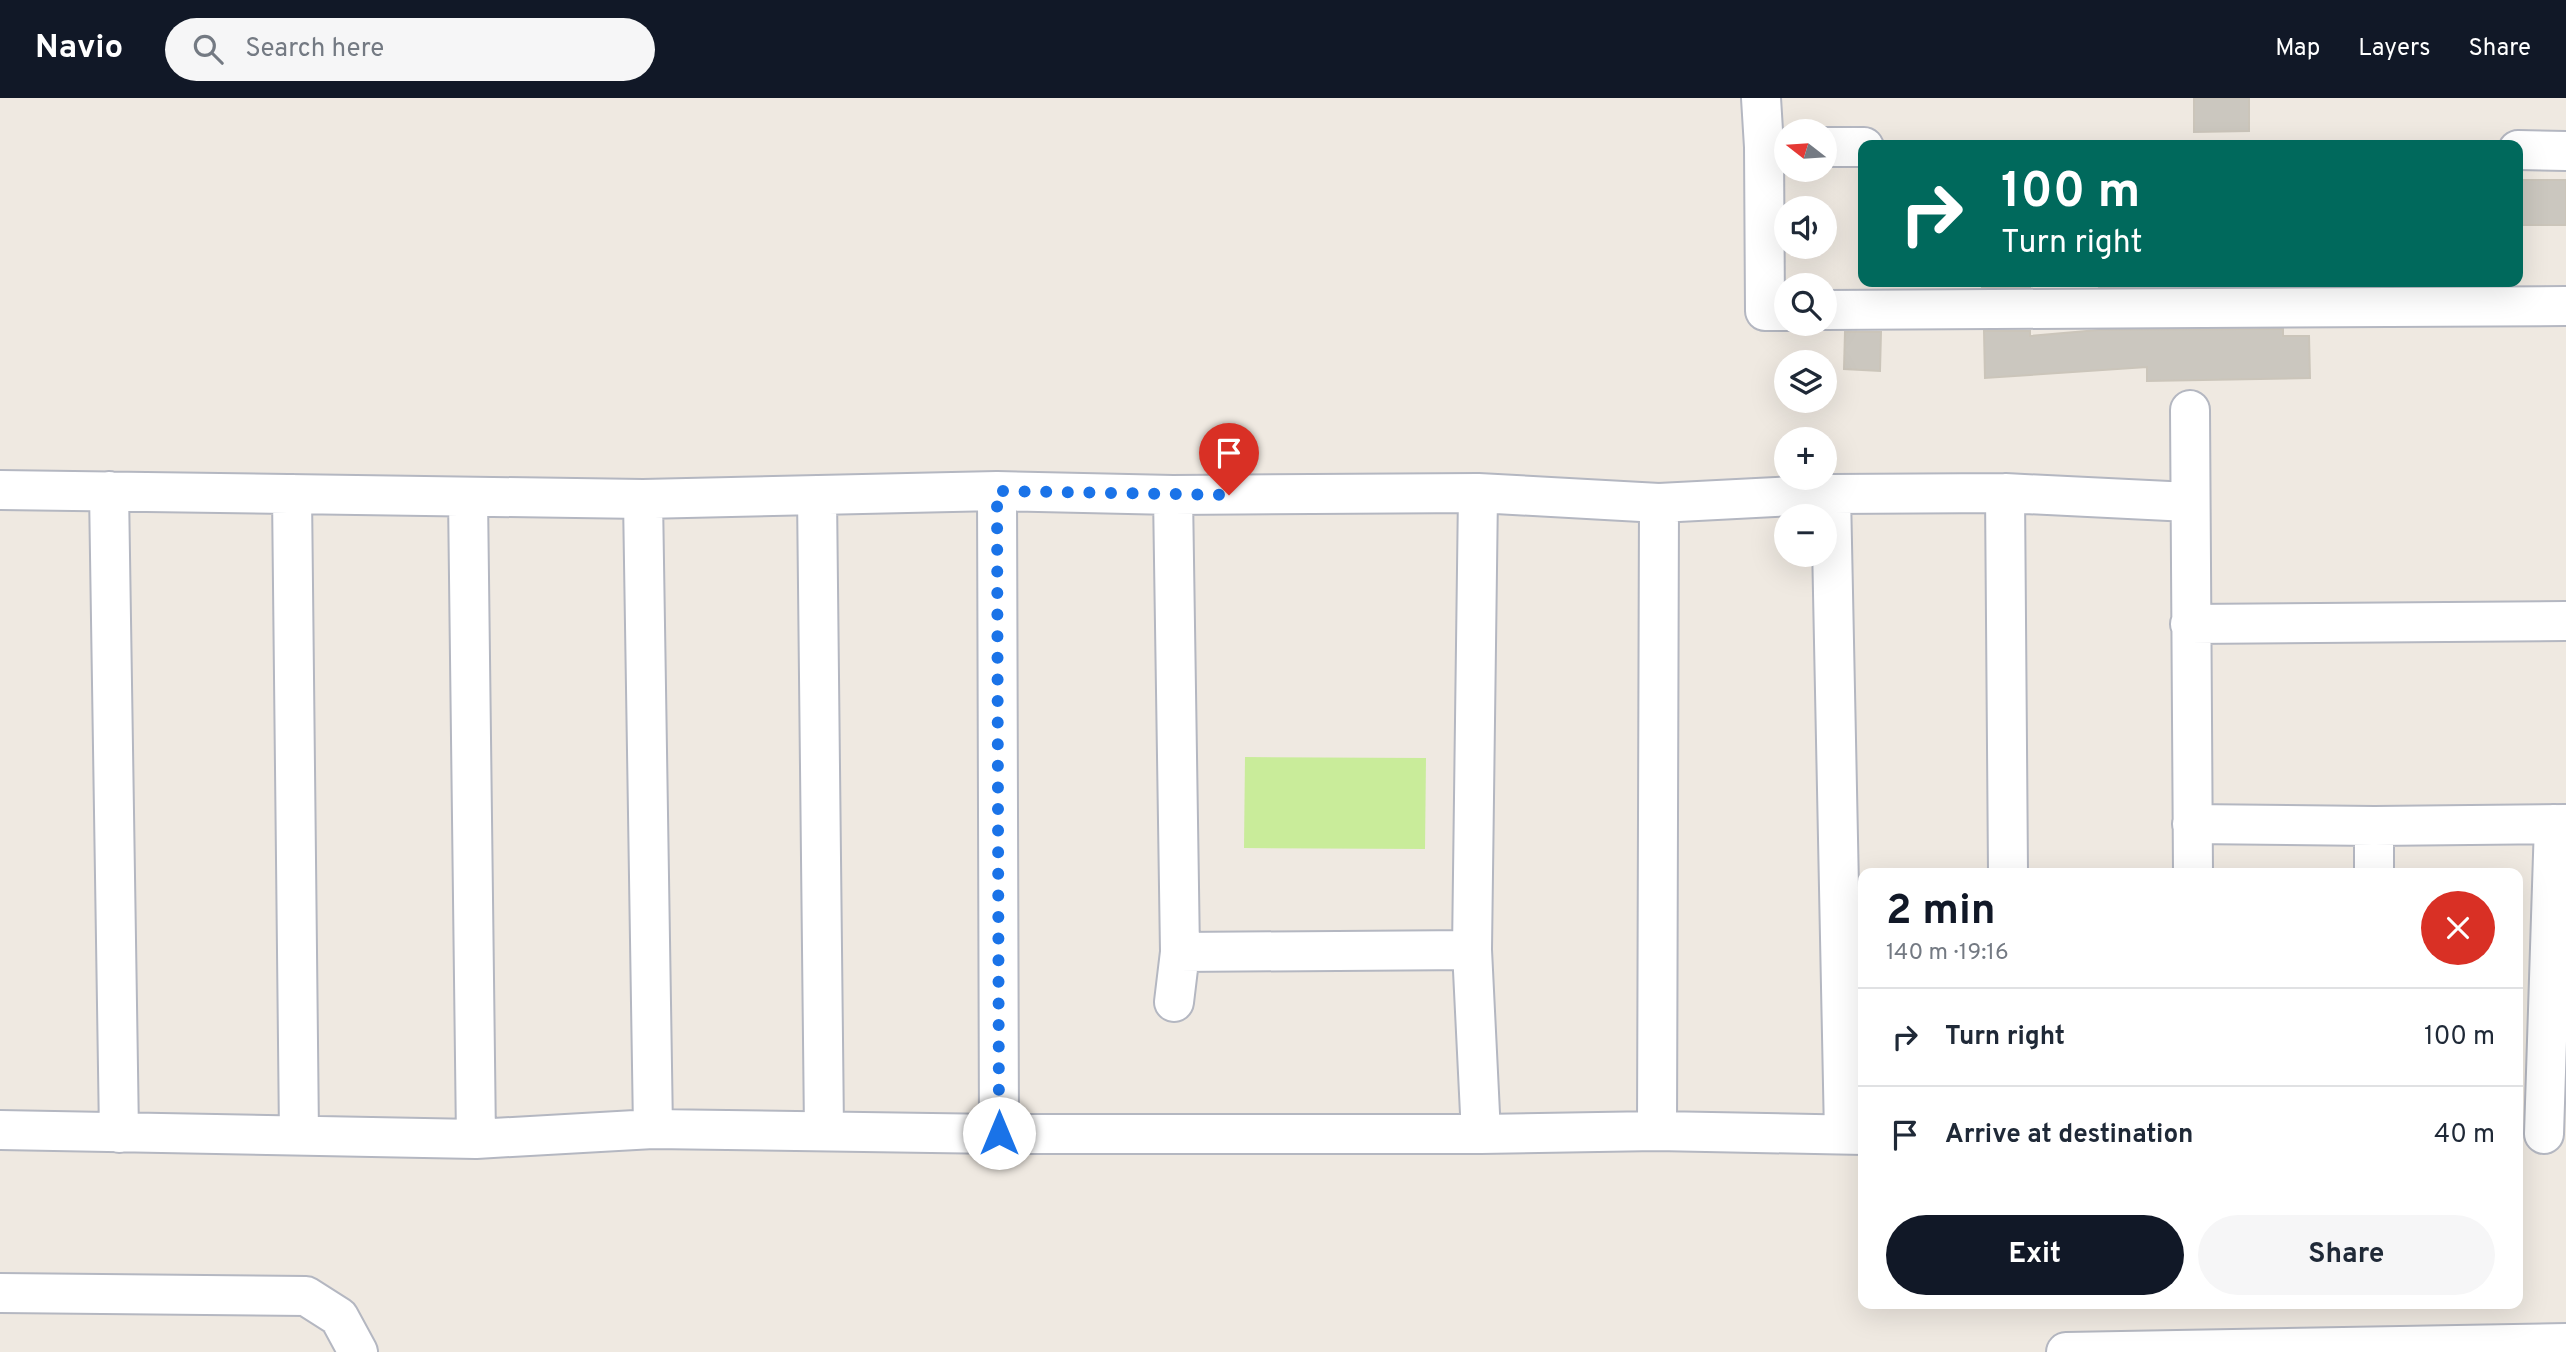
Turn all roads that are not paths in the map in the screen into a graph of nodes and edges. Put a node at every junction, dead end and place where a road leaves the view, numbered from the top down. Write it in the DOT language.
graph roads {
  1 [pos="1761,98"];
  2 [pos="1774,144"];
  3 [pos="1838,147"];
  4 [pos="1858,147"];
  5 [pos="2523,150"];
  6 [pos="2566,150"];
  7 [pos="1775,182"];
  8 [pos="1776,273"];
  9 [pos="2566,306"];
  10 [pos="1837,310"];
  11 [pos="2190,410"];
  12 [pos="0,490"];
  13 [pos="109,491"];
  14 [pos="997,491"];
  15 [pos="1478,493"];
  16 [pos="2005,493"];
  17 [pos="292,494"];
  18 [pos="1831,494"];
  19 [pos="817,495"];
  20 [pos="1173,495"];
  21 [pos="468,497"];
  22 [pos="642,499"];
  23 [pos="2189,502"];
  24 [pos="1659,503"];
  25 [pos="2566,621"];
  26 [pos="2190,624"];
  27 [pos="2192,824"];
  28 [pos="2560,824"];
  29 [pos="2374,826"];
  30 [pos="2008,868"];
  31 [pos="2193,868"];
  32 [pos="2374,868"];
  33 [pos="1472,950"];
  34 [pos="1180,951"];
  35 [pos="1174,1002"];
  36 [pos="653,1129"];
  37 [pos="0,1130"];
  38 [pos="824,1130"];
  39 [pos="1657,1131"];
  40 [pos="119,1133"];
  41 [pos="999,1133"];
  42 [pos="2543,1133"];
  43 [pos="299,1134"];
  44 [pos="1481,1134"];
  45 [pos="1854,1135"];
  46 [pos="476,1139"];
  47 [pos="0,1293"];
  48 [pos="2566,1343"];
  49 [pos="358,1352"];
  50 [pos="2066,1352"];
  1 -- 2 [label="street"];
  3 -- 4 [label="street"];
  5 -- 6 [label="street"];
  7 -- 8 [label="street"];
  9 -- 10 [label="street"];
  11 -- 23 [label="street"];
  12 -- 13 [label="street"];
  13 -- 17 [label="street"];
  13 -- 40 [label="street"];
  14 -- 19 [label="street"];
  14 -- 20 [label="street"];
  14 -- 41 [label="street"];
  15 -- 20 [label="street"];
  15 -- 24 [label="street"];
  15 -- 33 [label="street"];
  16 -- 18 [label="street"];
  16 -- 23 [label="street"];
  16 -- 30 [label="street"];
  17 -- 21 [label="street"];
  17 -- 43 [label="street"];
  18 -- 24 [label="street"];
  18 -- 45 [label="street"];
  19 -- 22 [label="street"];
  19 -- 38 [label="street"];
  20 -- 34 [label="street"];
  21 -- 22 [label="street"];
  21 -- 46 [label="street"];
  22 -- 36 [label="street"];
  23 -- 26 [label="street"];
  24 -- 39 [label="street"];
  25 -- 26 [label="street"];
  26 -- 27 [label="street"];
  27 -- 29 [label="street"];
  27 -- 31 [label="street"];
  28 -- 29 [label="street"];
  28 -- 42 [label="street"];
  29 -- 32 [label="street"];
  33 -- 34 [label="street"];
  33 -- 44 [label="street"];
  34 -- 35 [label="street"];
  36 -- 38 [label="street"];
  36 -- 46 [label="street"];
  37 -- 40 [label="street"];
  38 -- 41 [label="street"];
  39 -- 44 [label="street"];
  39 -- 45 [label="street"];
  40 -- 43 [label="street"];
  41 -- 44 [label="street"];
  43 -- 46 [label="street"];
  47 -- 49 [label="street"];
  48 -- 50 [label="street"];
}
